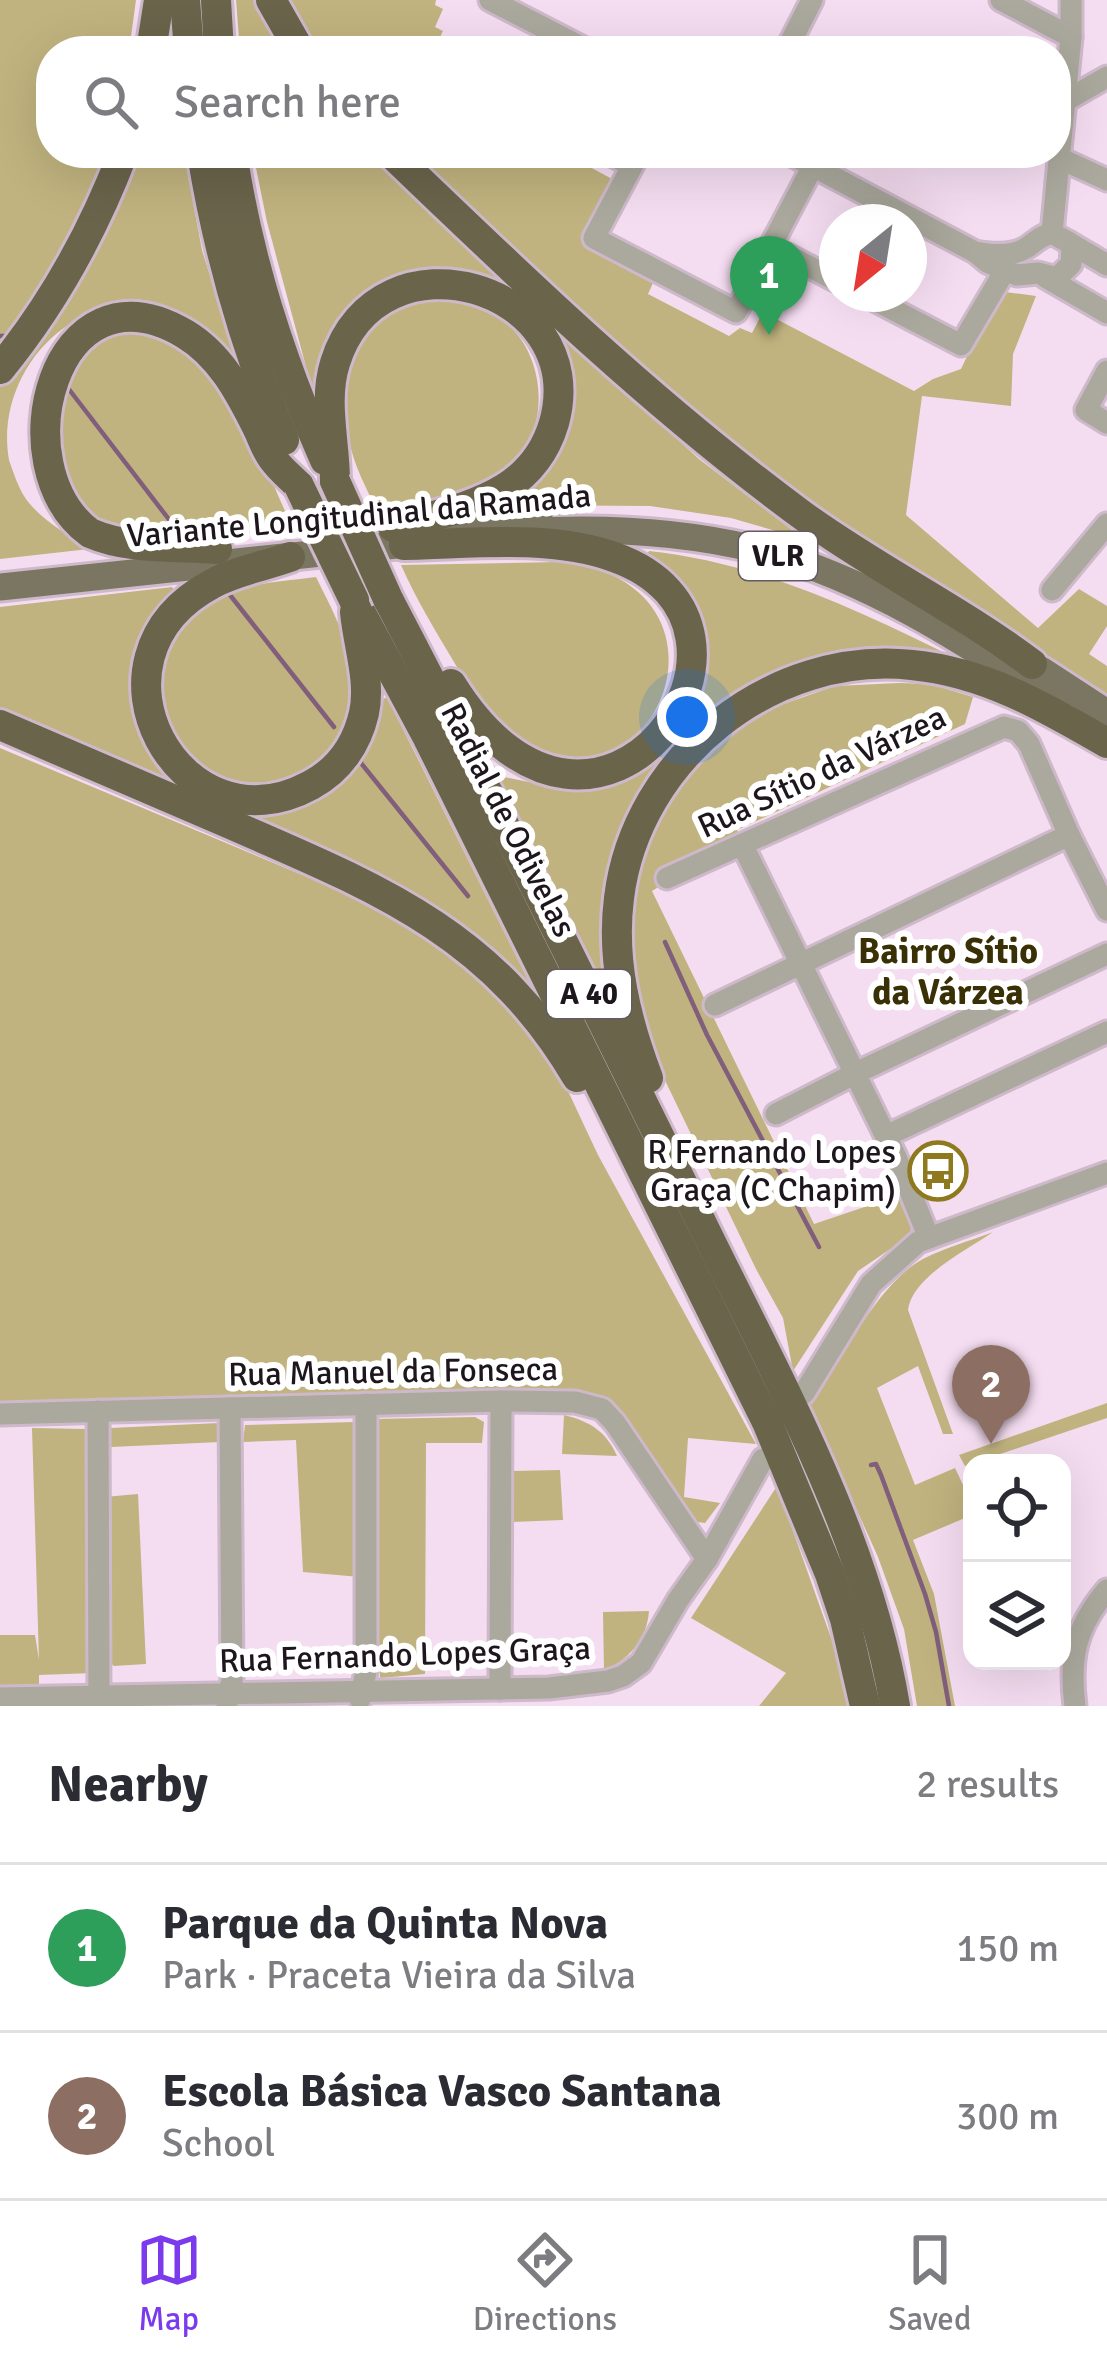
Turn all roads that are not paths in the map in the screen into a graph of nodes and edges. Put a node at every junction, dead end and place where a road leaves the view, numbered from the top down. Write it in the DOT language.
graph roads {
  1 [pos="159,0"];
  2 [pos="185,0"];
  3 [pos="216,0"];
  4 [pos="271,0"];
  5 [pos="490,0"];
  6 [pos="812,0"];
  7 [pos="1001,0"];
  8 [pos="1073,1"];
  9 [pos="531,10"];
  10 [pos="153,36"];
  11 [pos="187,36"];
  12 [pos="218,36"];
  13 [pos="291,36"];
  14 [pos="568,36"];
  15 [pos="794,36"];
  16 [pos="1069,36"];
  17 [pos="1071,37"];
  18 [pos="1107,77"];
  19 [pos="1071,98"];
  20 [pos="1071,164"];
  21 [pos="116,168"];
  22 [pos="205,168"];
  23 [pos="235,168"];
  24 [pos="407,168"];
  25 [pos="630,168"];
  26 [pos="812,168"];
  27 [pos="817,168"];
  28 [pos="1059,168"];
  29 [pos="1107,180"];
  30 [pos="1060,237"];
  31 [pos="770,246"];
  32 [pos="1030,246"];
  33 [pos="975,252"];
  34 [pos="1107,266"];
  35 [pos="1002,270"];
  36 [pos="819,271"];
  37 [pos="1042,275"];
  38 [pos="898,312"];
  39 [pos="1107,314"];
  40 [pos="0,369"];
  41 [pos="1107,370"];
  42 [pos="1107,423"];
  43 [pos="335,482"];
  44 [pos="299,486"];
  45 [pos="1107,524"];
  46 [pos="398,536"];
  47 [pos="217,549"];
  48 [pos="290,557"];
  49 [pos="0,572"];
  50 [pos="0,587"];
  51 [pos="1052,590"];
  52 [pos="388,598"];
  53 [pos="354,600"];
  54 [pos="1032,664"];
  55 [pos="1107,712"];
  56 [pos="0,725"];
  57 [pos="1107,739"];
  58 [pos="1069,835"];
  59 [pos="743,846"];
  60 [pos="668,878"];
  61 [pos="1107,910"];
  62 [pos="1107,954"];
  63 [pos="802,963"];
  64 [pos="715,1005"];
  65 [pos="1107,1032"];
  66 [pos="856,1073"];
  67 [pos="776,1114"];
  68 [pos="886,1136"];
  69 [pos="1107,1173"];
  70 [pos="929,1238"];
  71 [pos="794,1392"];
  72 [pos="501,1400"];
  73 [pos="366,1404"];
  74 [pos="230,1408"];
  75 [pos="98,1412"];
  76 [pos="0,1414"];
  77 [pos="775,1462"];
  78 [pos="707,1559"];
  79 [pos="1107,1590"];
  80 [pos="500,1689"];
  81 [pos="98,1696"];
  82 [pos="549,1697"];
  83 [pos="0,1698"];
  84 [pos="360,1699"];
  85 [pos="227,1700"];
  86 [pos="865,1706"];
  87 [pos="895,1706"];
  88 [pos="1075,1706"];
  1 -- 10 [label="highway"];
  2 -- 11 [label="highway"];
  3 -- 12 [label="highway"];
  4 -- 13 [label="highway"];
  5 -- 9 [label="street"];
  6 -- 15 [label="street"];
  7 -- 16 [label="street"];
  8 -- 17 [label="street"];
  9 -- 14 [label="street"];
  18 -- 19 [label="street"];
  20 -- 29 [label="street"];
  21 -- 40 [label="highway"];
  22 -- 44 [label="highway, Radial de Odivelas / A 40"];
  23 -- 43 [label="highway, Radial de Odivelas / A 40"];
  24 -- 54 [label="highway"];
  25 -- 31 [label="street"];
  26 -- 31 [label="street"];
  27 -- 33 [label="street"];
  28 -- 30 [label="street"];
  30 -- 32 [label="street"];
  30 -- 34 [label="street"];
  30 -- 37 [label="street"];
  31 -- 36 [label="street"];
  32 -- 33 [label="street"];
  32 -- 37 [label="street"];
  33 -- 35 [label="street"];
  35 -- 37 [label="street"];
  35 -- 38 [label="street"];
  37 -- 39 [label="street"];
  41 -- 42 [label="street"];
  43 -- 46 [label="highway"];
  43 -- 52 [label="highway, Radial de Odivelas / A 40, bridge"];
  44 -- 47 [label="highway"];
  44 -- 53 [label="highway, Radial de Odivelas / A 40, bridge"];
  45 -- 51 [label="street"];
  46 -- 47 [label="main road, Variante Longitudinal da Ramada / VLR"];
  46 -- 48 [label="main road, Variante Longitudinal da Ramada / VLR"];
  46 -- 52 [label="highway"];
  46 -- 54 [label="main road, Variante Longitudinal da Ramada / VLR"];
  46 -- 57 [label="main road, Variante Longitudinal da Ramada / VLR"];
  47 -- 49 [label="main road, Variante Longitudinal da Ramada"];
  48 -- 50 [label="main road, Variante Longitudinal da Ramada"];
  48 -- 53 [label="highway"];
  52 -- 71 [label="highway, Radial de Odivelas / A 40"];
  53 -- 77 [label="highway, Radial de Odivelas / A 40"];
  54 -- 55 [label="main road, Variante Longitudinal da Ramada / VLR"];
  56 -- 77 [label="highway"];
  57 -- 71 [label="highway"];
  58 -- 59 [label="street, Rua Sítio da Várzea"];
  58 -- 61 [label="street"];
  58 -- 63 [label="street"];
  59 -- 60 [label="street, Rua Sítio da Várzea"];
  59 -- 63 [label="street"];
  62 -- 66 [label="street"];
  63 -- 64 [label="street"];
  63 -- 66 [label="street"];
  65 -- 68 [label="street"];
  66 -- 67 [label="street"];
  66 -- 68 [label="street"];
  68 -- 70 [label="street"];
  69 -- 70 [label="street"];
  70 -- 71 [label="street"];
  71 -- 87 [label="highway, Radial de Odivelas / A 40"];
  72 -- 73 [label="street, Rua Manuel da Fonseca"];
  72 -- 78 [label="street, Rua Manuel da Fonseca"];
  72 -- 80 [label="street"];
  73 -- 74 [label="street, Rua Manuel da Fonseca"];
  73 -- 84 [label="street"];
  74 -- 75 [label="street, Rua Manuel da Fonseca"];
  74 -- 85 [label="street"];
  75 -- 76 [label="street, Rua Manuel da Fonseca"];
  75 -- 81 [label="street"];
  77 -- 78 [label="street, Rua Fernando Lopes Graça"];
  77 -- 86 [label="highway, Radial de Odivelas / A 40"];
  78 -- 82 [label="street, Rua Fernando Lopes Graça"];
  79 -- 88 [label="street"];
  80 -- 82 [label="street, Rua Fernando Lopes Graça"];
  80 -- 84 [label="street, Rua Fernando Lopes Graça"];
  81 -- 83 [label="street, Rua Fernando Lopes Graça"];
  81 -- 85 [label="street, Rua Fernando Lopes Graça"];
  84 -- 85 [label="street, Rua Fernando Lopes Graça"];
}
